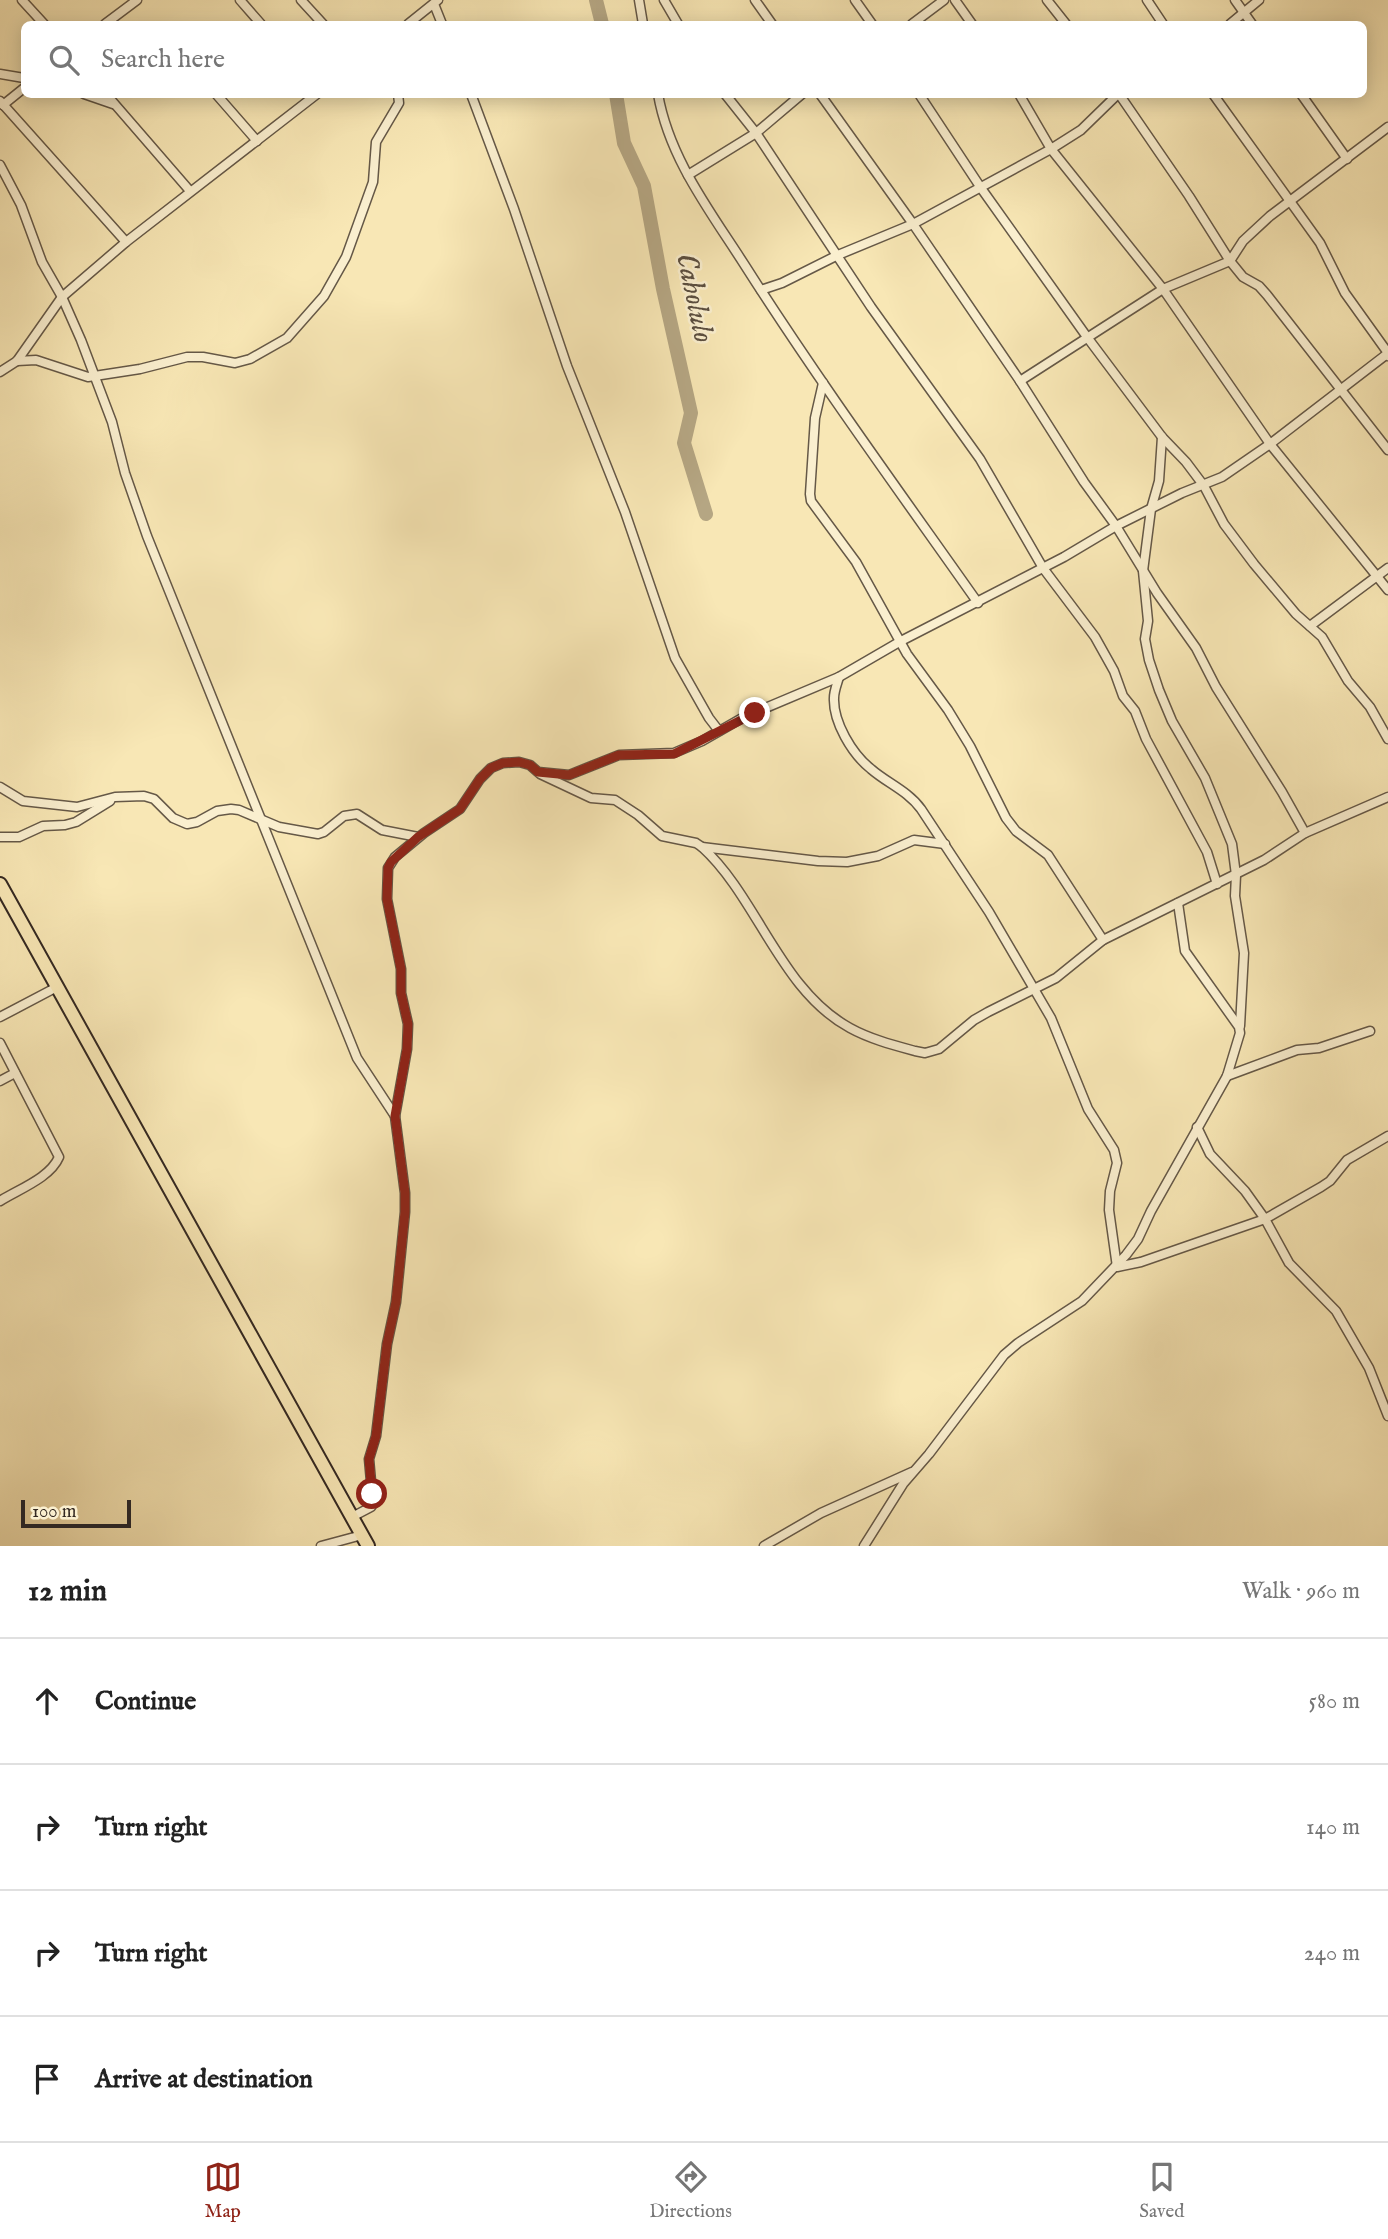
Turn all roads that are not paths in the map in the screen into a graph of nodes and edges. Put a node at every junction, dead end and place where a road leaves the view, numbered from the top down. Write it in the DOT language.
graph roads {
  1 [pos="22,0"];
  2 [pos="136,0"];
  3 [pos="240,0"];
  4 [pos="301,0"];
  5 [pos="639,0"];
  6 [pos="664,0"];
  7 [pos="755,0"];
  8 [pos="855,0"];
  9 [pos="944,0"];
  10 [pos="955,0"];
  11 [pos="1047,0"];
  12 [pos="1147,0"];
  13 [pos="1235,0"];
  14 [pos="1259,0"];
  15 [pos="436,2"];
  16 [pos="1243,13"];
  17 [pos="41,21"];
  18 [pos="109,21"];
  19 [pos="258,21"];
  20 [pos="320,21"];
  21 [pos="412,21"];
  22 [pos="441,21"];
  23 [pos="642,21"];
  24 [pos="676,21"];
  25 [pos="770,21"];
  26 [pos="870,21"];
  27 [pos="916,21"];
  28 [pos="970,21"];
  29 [pos="1064,21"];
  30 [pos="1161,21"];
  31 [pos="1234,21"];
  32 [pos="1250,21"];
  33 [pos="0,74"];
  34 [pos="21,78"];
  35 [pos="21,90"];
  36 [pos="96,98"];
  37 [pos="110,98"];
  38 [pos="219,98"];
  39 [pos="312,98"];
  40 [pos="398,98"];
  41 [pos="472,98"];
  42 [pos="659,98"];
  43 [pos="727,98"];
  44 [pos="797,98"];
  45 [pos="922,98"];
  46 [pos="1021,98"];
  47 [pos="1115,98"];
  48 [pos="1122,98"];
  49 [pos="1216,98"];
  50 [pos="1304,98"];
  51 [pos="827,99"];
  52 [pos="2,103"];
  53 [pos="116,105"];
  54 [pos="1388,127"];
  55 [pos="757,133"];
  56 [pos="257,141"];
  57 [pos="1051,149"];
  58 [pos="1347,159"];
  59 [pos="0,165"];
  60 [pos="688,175"];
  61 [pos="981,188"];
  62 [pos="190,191"];
  63 [pos="1288,201"];
  64 [pos="913,223"];
  65 [pos="126,243"];
  66 [pos="838,256"];
  67 [pos="1230,261"];
  68 [pos="1163,289"];
  69 [pos="761,290"];
  70 [pos="62,297"];
  71 [pos="1087,337"];
  72 [pos="1388,354"];
  73 [pos="17,361"];
  74 [pos="0,372"];
  75 [pos="95,376"];
  76 [pos="1020,381"];
  77 [pos="823,383"];
  78 [pos="1339,391"];
  79 [pos="1162,437"];
  80 [pos="1270,444"];
  81 [pos="1388,450"];
  82 [pos="1203,486"];
  83 [pos="1151,509"];
  84 [pos="1116,526"];
  85 [pos="1043,568"];
  86 [pos="1388,568"];
  87 [pos="1143,571"];
  88 [pos="1377,576"];
  89 [pos="1388,590"];
  90 [pos="978,603"];
  91 [pos="1310,626"];
  92 [pos="901,641"];
  93 [pos="839,677"];
  94 [pos="719,731"];
  95 [pos="1388,739"];
  96 [pos="538,772"];
  97 [pos="0,787"];
  98 [pos="115,797"];
  99 [pos="1388,797"];
  100 [pos="263,821"];
  101 [pos="1305,833"];
  102 [pos="0,837"];
  103 [pos="418,837"];
  104 [pos="945,845"];
  105 [pos="702,847"];
  106 [pos="1236,875"];
  107 [pos="0,884"];
  108 [pos="1217,884"];
  109 [pos="1178,903"];
  110 [pos="1103,940"];
  111 [pos="57,987"];
  112 [pos="1035,989"];
  113 [pos="0,1017"];
  114 [pos="1370,1031"];
  115 [pos="1240,1033"];
  116 [pos="0,1042"];
  117 [pos="15,1073"];
  118 [pos="1227,1076"];
  119 [pos="0,1081"];
  120 [pos="395,1116"];
  121 [pos="1197,1127"];
  122 [pos="1388,1136"];
  123 [pos="0,1201"];
  124 [pos="1265,1219"];
  125 [pos="1117,1267"];
  126 [pos="1388,1416"];
  127 [pos="914,1470"];
  128 [pos="352,1517"];
  129 [pos="365,1540"];
  130 [pos="321,1546"];
  131 [pos="764,1546"];
  132 [pos="864,1546"];
  1 -- 17 [label="street"];
  2 -- 18 [label="street"];
  3 -- 19 [label="street"];
  4 -- 20 [label="street"];
  5 -- 23 [label="street"];
  6 -- 24 [label="street"];
  7 -- 25 [label="street"];
  8 -- 26 [label="street"];
  9 -- 27 [label="street"];
  10 -- 28 [label="street"];
  11 -- 29 [label="street"];
  12 -- 30 [label="street"];
  13 -- 16 [label="street"];
  14 -- 16 [label="street"];
  15 -- 21 [label="street"];
  15 -- 22 [label="street"];
  16 -- 31 [label="street"];
  16 -- 32 [label="street"];
  33 -- 34 [label="street"];
  35 -- 52 [label="street"];
  36 -- 53 [label="street"];
  37 -- 53 [label="street"];
  38 -- 56 [label="street"];
  39 -- 56 [label="street"];
  40 -- 75 [label="street"];
  41 -- 94 [label="street"];
  42 -- 60 [label="street"];
  43 -- 55 [label="street"];
  44 -- 55 [label="street"];
  45 -- 61 [label="street"];
  46 -- 57 [label="street"];
  47 -- 57 [label="street"];
  48 -- 67 [label="street"];
  49 -- 63 [label="street"];
  50 -- 58 [label="street"];
  51 -- 64 [label="street"];
  52 -- 65 [label="street"];
  53 -- 62 [label="street"];
  54 -- 58 [label="street"];
  55 -- 60 [label="street"];
  55 -- 66 [label="street"];
  56 -- 62 [label="street"];
  57 -- 61 [label="street"];
  57 -- 68 [label="street"];
  58 -- 63 [label="street"];
  59 -- 70 [label="street"];
  60 -- 69 [label="street"];
  61 -- 64 [label="street"];
  61 -- 71 [label="street"];
  62 -- 65 [label="street"];
  63 -- 67 [label="street"];
  63 -- 72 [label="street"];
  64 -- 66 [label="street"];
  64 -- 76 [label="street"];
  65 -- 70 [label="street"];
  66 -- 69 [label="street"];
  66 -- 85 [label="street"];
  67 -- 68 [label="street"];
  67 -- 78 [label="street"];
  68 -- 71 [label="street"];
  68 -- 80 [label="street"];
  69 -- 77 [label="street"];
  70 -- 73 [label="street"];
  70 -- 75 [label="street"];
  71 -- 76 [label="street"];
  71 -- 79 [label="street"];
  72 -- 78 [label="street"];
  73 -- 74 [label="street"];
  73 -- 75 [label="street"];
  75 -- 100 [label="street"];
  76 -- 84 [label="street"];
  77 -- 90 [label="street"];
  77 -- 92 [label="street"];
  78 -- 80 [label="street"];
  78 -- 81 [label="street"];
  79 -- 82 [label="street"];
  79 -- 83 [label="street"];
  80 -- 82 [label="street"];
  80 -- 88 [label="street"];
  82 -- 83 [label="street"];
  82 -- 91 [label="street"];
  83 -- 84 [label="street"];
  83 -- 87 [label="street"];
  84 -- 85 [label="street"];
  84 -- 87 [label="street"];
  85 -- 90 [label="street"];
  85 -- 108 [label="street"];
  86 -- 88 [label="street"];
  87 -- 101 [label="street"];
  87 -- 106 [label="street"];
  88 -- 89 [label="street"];
  88 -- 91 [label="street"];
  90 -- 92 [label="street"];
  91 -- 95 [label="street"];
  92 -- 93 [label="street"];
  92 -- 110 [label="street"];
  93 -- 94 [label="street"];
  93 -- 104 [label="street"];
  94 -- 96 [label="street"];
  96 -- 103 [label="street"];
  96 -- 105 [label="street"];
  97 -- 98 [label="street"];
  98 -- 100 [label="street"];
  98 -- 102 [label="street"];
  99 -- 101 [label="street"];
  100 -- 103 [label="street"];
  100 -- 120 [label="street"];
  101 -- 106 [label="street"];
  103 -- 120 [label="street"];
  104 -- 105 [label="street"];
  104 -- 112 [label="street"];
  105 -- 112 [label="street"];
  106 -- 108 [label="street"];
  106 -- 115 [label="street"];
  107 -- 111 [label="main road"];
  108 -- 109 [label="street"];
  109 -- 110 [label="street"];
  109 -- 115 [label="street"];
  110 -- 112 [label="street"];
  111 -- 113 [label="street"];
  111 -- 128 [label="main road"];
  112 -- 125 [label="street"];
  114 -- 118 [label="street"];
  115 -- 118 [label="street"];
  116 -- 117 [label="street"];
  117 -- 119 [label="street"];
  117 -- 123 [label="street"];
  118 -- 121 [label="street"];
  120 -- 128 [label="street"];
  121 -- 124 [label="street"];
  121 -- 125 [label="street"];
  122 -- 124 [label="street"];
  124 -- 125 [label="street"];
  124 -- 126 [label="street"];
  125 -- 127 [label="street"];
  127 -- 131 [label="street"];
  127 -- 132 [label="street"];
  128 -- 129 [label="main road"];
  129 -- 130 [label="street"];
}
